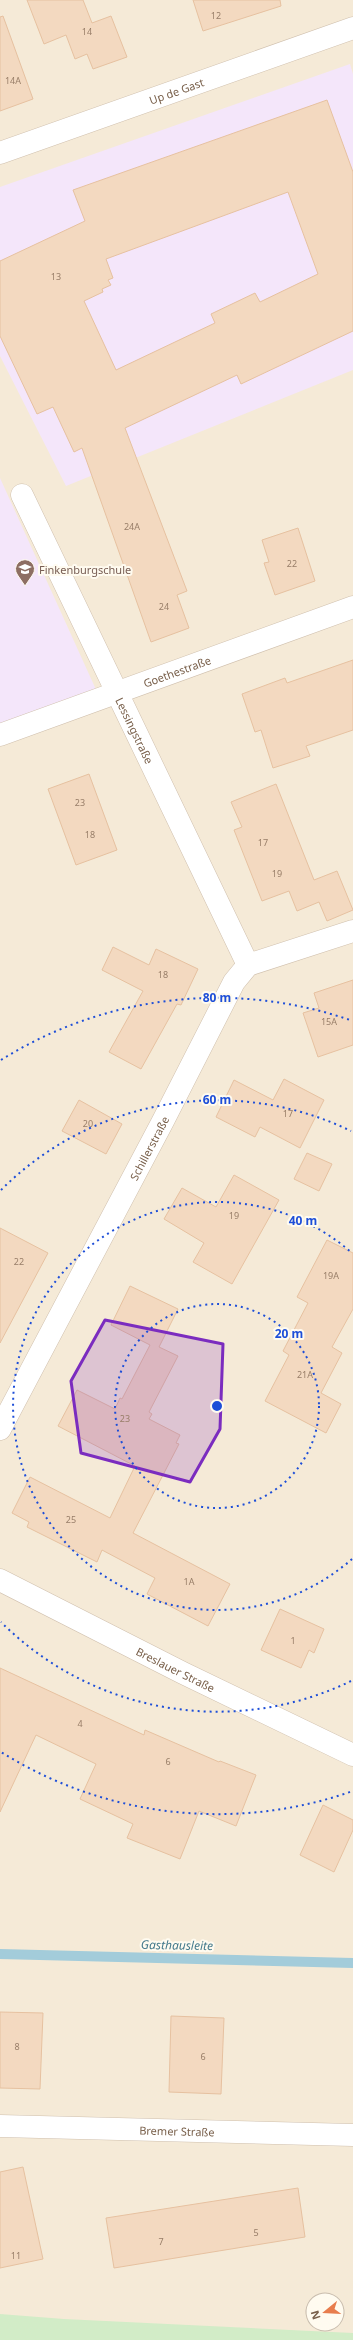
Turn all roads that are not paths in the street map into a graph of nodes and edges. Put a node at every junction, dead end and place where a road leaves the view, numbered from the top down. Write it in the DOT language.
graph roads {
  1 [pos="353,28"];
  2 [pos="0,153"];
  3 [pos="22,495"];
  4 [pos="353,607"];
  5 [pos="118,693"];
  6 [pos="0,735"];
  7 [pos="353,931"];
  8 [pos="248,965"];
  9 [pos="0,1429"];
  10 [pos="0,1580"];
  11 [pos="353,1755"];
  12 [pos="0,2126"];
  13 [pos="353,2135"];
  1 -- 2 [label="street, Up de Gast"];
  3 -- 5 [label="street, Lessingstraße"];
  4 -- 5 [label="street, Goethestraße"];
  5 -- 6 [label="street, Goethestraße"];
  5 -- 8 [label="street, Lessingstraße"];
  7 -- 8 [label="street"];
  8 -- 9 [label="street, Schillerstraße"];
  10 -- 11 [label="street, Breslauer Straße"];
  12 -- 13 [label="street, Bremer Straße"];
}
